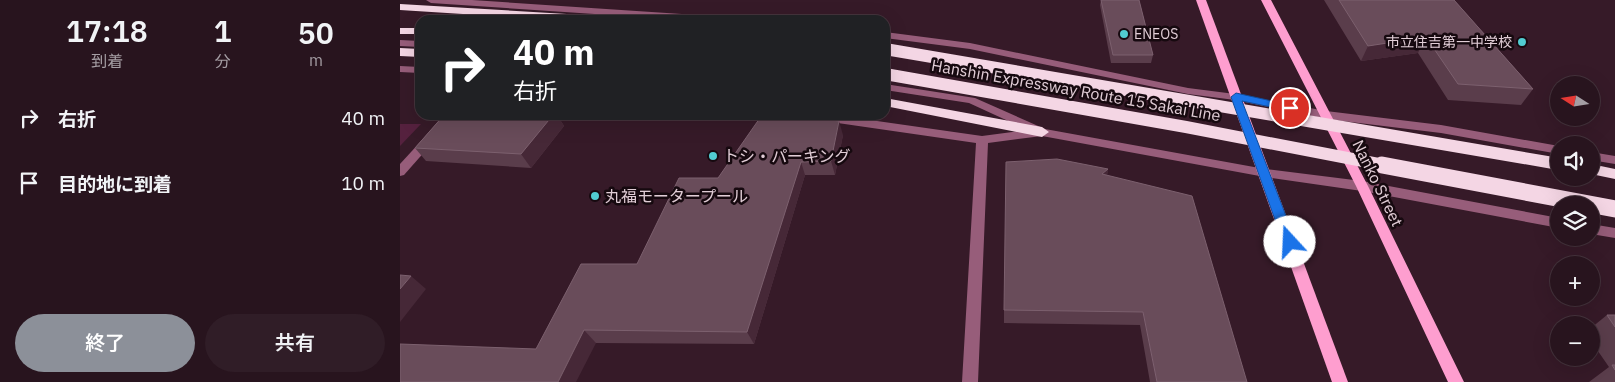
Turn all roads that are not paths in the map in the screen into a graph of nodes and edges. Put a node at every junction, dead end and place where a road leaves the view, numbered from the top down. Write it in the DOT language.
graph roads {
  1 [pos="431,0"];
  2 [pos="1200,0"];
  3 [pos="1266,0"];
  4 [pos="400,7"];
  5 [pos="534,15"];
  6 [pos="653,15"];
  7 [pos="400,31"];
  8 [pos="415,31"];
  9 [pos="890,36"];
  10 [pos="400,43"];
  11 [pos="415,44"];
  12 [pos="890,50"];
  13 [pos="400,52"];
  14 [pos="415,53"];
  15 [pos="400,69"];
  16 [pos="415,70"];
  17 [pos="890,75"];
  18 [pos="890,89"];
  19 [pos="1236,97"];
  20 [pos="890,102"];
  21 [pos="1326,115"];
  22 [pos="447,120"];
  23 [pos="844,120"];
  24 [pos="1042,132"];
  25 [pos="982,140"];
  26 [pos="1550,148"];
  27 [pos="1600,158"];
  28 [pos="1615,160"];
  29 [pos="1550,162"];
  30 [pos="400,172"];
  31 [pos="1600,172"];
  32 [pos="1265,173"];
  33 [pos="1615,174"];
  34 [pos="1362,186"];
  35 [pos="1615,209"];
  36 [pos="1550,221"];
  37 [pos="1600,230"];
  38 [pos="1615,233"];
  39 [pos="970,382"];
  40 [pos="1340,382"];
  41 [pos="1456,382"];
  1 -- 6 [label="street"];
  2 -- 19 [label="main road"];
  3 -- 21 [label="main road, Nanko Street"];
  4 -- 5 [label="highway"];
  7 -- 8 [label="highway"];
  9 -- 19 [label="street"];
  10 -- 11 [label="street"];
  12 -- 29 [label="highway, Hanshin Expressway Route 15 Sakai Line, bridge"];
  13 -- 14 [label="highway"];
  15 -- 16 [label="street"];
  17 -- 35 [label="highway, Hanshin Expressway Route 15 Sakai Line, bridge"];
  18 -- 24 [label="street"];
  19 -- 21 [label="street"];
  19 -- 32 [label="main road"];
  20 -- 24 [label="highway"];
  21 -- 26 [label="street"];
  21 -- 34 [label="main road, Nanko Street"];
  22 -- 30 [label="street"];
  23 -- 25 [label="street"];
  24 -- 25 [label="street"];
  24 -- 32 [label="street"];
  25 -- 39 [label="street"];
  27 -- 28 [label="street"];
  31 -- 33 [label="highway"];
  32 -- 34 [label="street"];
  32 -- 40 [label="main road"];
  34 -- 36 [label="street"];
  34 -- 41 [label="main road, Nanko Street"];
  37 -- 38 [label="street"];
}
